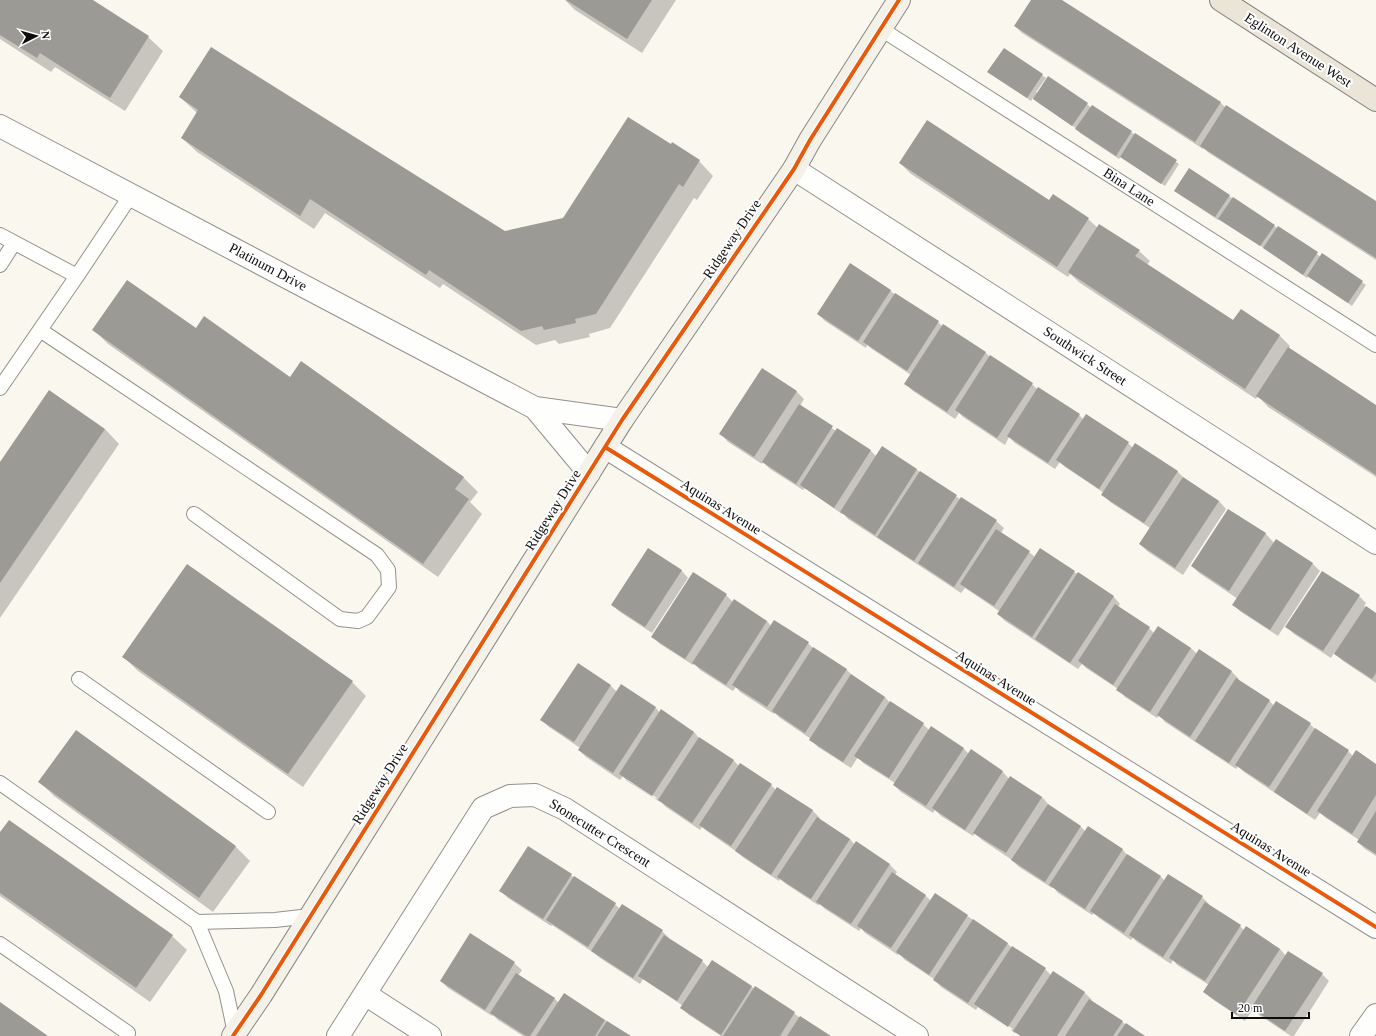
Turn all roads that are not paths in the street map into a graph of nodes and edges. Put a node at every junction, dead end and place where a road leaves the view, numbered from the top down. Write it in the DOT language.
graph roads {
  1 [pos="899,0"];
  2 [pos="1221,0"];
  3 [pos="882,29"];
  4 [pos="1376,100"];
  5 [pos="0,126"];
  6 [pos="794,169"];
  7 [pos="131,195"];
  8 [pos="0,235"];
  9 [pos="14,243"];
  10 [pos="0,265"];
  11 [pos="77,276"];
  12 [pos="40,330"];
  13 [pos="1376,345"];
  14 [pos="0,388"];
  15 [pos="535,408"];
  16 [pos="622,420"];
  17 [pos="605,447"];
  18 [pos="589,473"];
  19 [pos="194,514"];
  20 [pos="1376,543"];
  21 [pos="79,678"];
  22 [pos="0,783"];
  23 [pos="268,812"];
  24 [pos="310,916"];
  25 [pos="197,922"];
  26 [pos="1376,927"];
  27 [pos="0,944"];
  28 [pos="365,994"];
  29 [pos="1376,1015"];
  30 [pos="128,1032"];
  31 [pos="234,1034"];
  32 [pos="338,1036"];
  33 [pos="430,1036"];
  34 [pos="917,1036"];
  35 [pos="1362,1036"];
  1 -- 3 [label="street, Ridgeway Drive"];
  2 -- 4 [label="main road, Eglinton Avenue West"];
  3 -- 6 [label="street, Ridgeway Drive"];
  3 -- 13 [label="lane, Bina Lane"];
  5 -- 7 [label="street, Platinum Drive"];
  6 -- 16 [label="street, Ridgeway Drive"];
  6 -- 20 [label="street, Southwick Street"];
  7 -- 11 [label="lane"];
  7 -- 15 [label="street, Platinum Drive"];
  8 -- 9 [label="lane"];
  9 -- 10 [label="lane"];
  9 -- 11 [label="lane"];
  11 -- 12 [label="lane"];
  12 -- 14 [label="lane"];
  12 -- 19 [label="lane"];
  15 -- 16 [label="street, Platinum Drive"];
  15 -- 18 [label="street, Platinum Drive"];
  16 -- 17 [label="street, Ridgeway Drive"];
  17 -- 18 [label="street, Ridgeway Drive"];
  17 -- 26 [label="street, Aquinas Avenue"];
  18 -- 24 [label="street, Ridgeway Drive"];
  21 -- 23 [label="lane"];
  22 -- 25 [label="lane"];
  24 -- 25 [label="lane"];
  24 -- 31 [label="street, Ridgeway Drive"];
  25 -- 31 [label="lane"];
  27 -- 30 [label="lane"];
  28 -- 32 [label="street, Stonecutter Crescent"];
  28 -- 33 [label="street"];
  28 -- 34 [label="street, Stonecutter Crescent"];
  29 -- 35 [label="street"];
}
